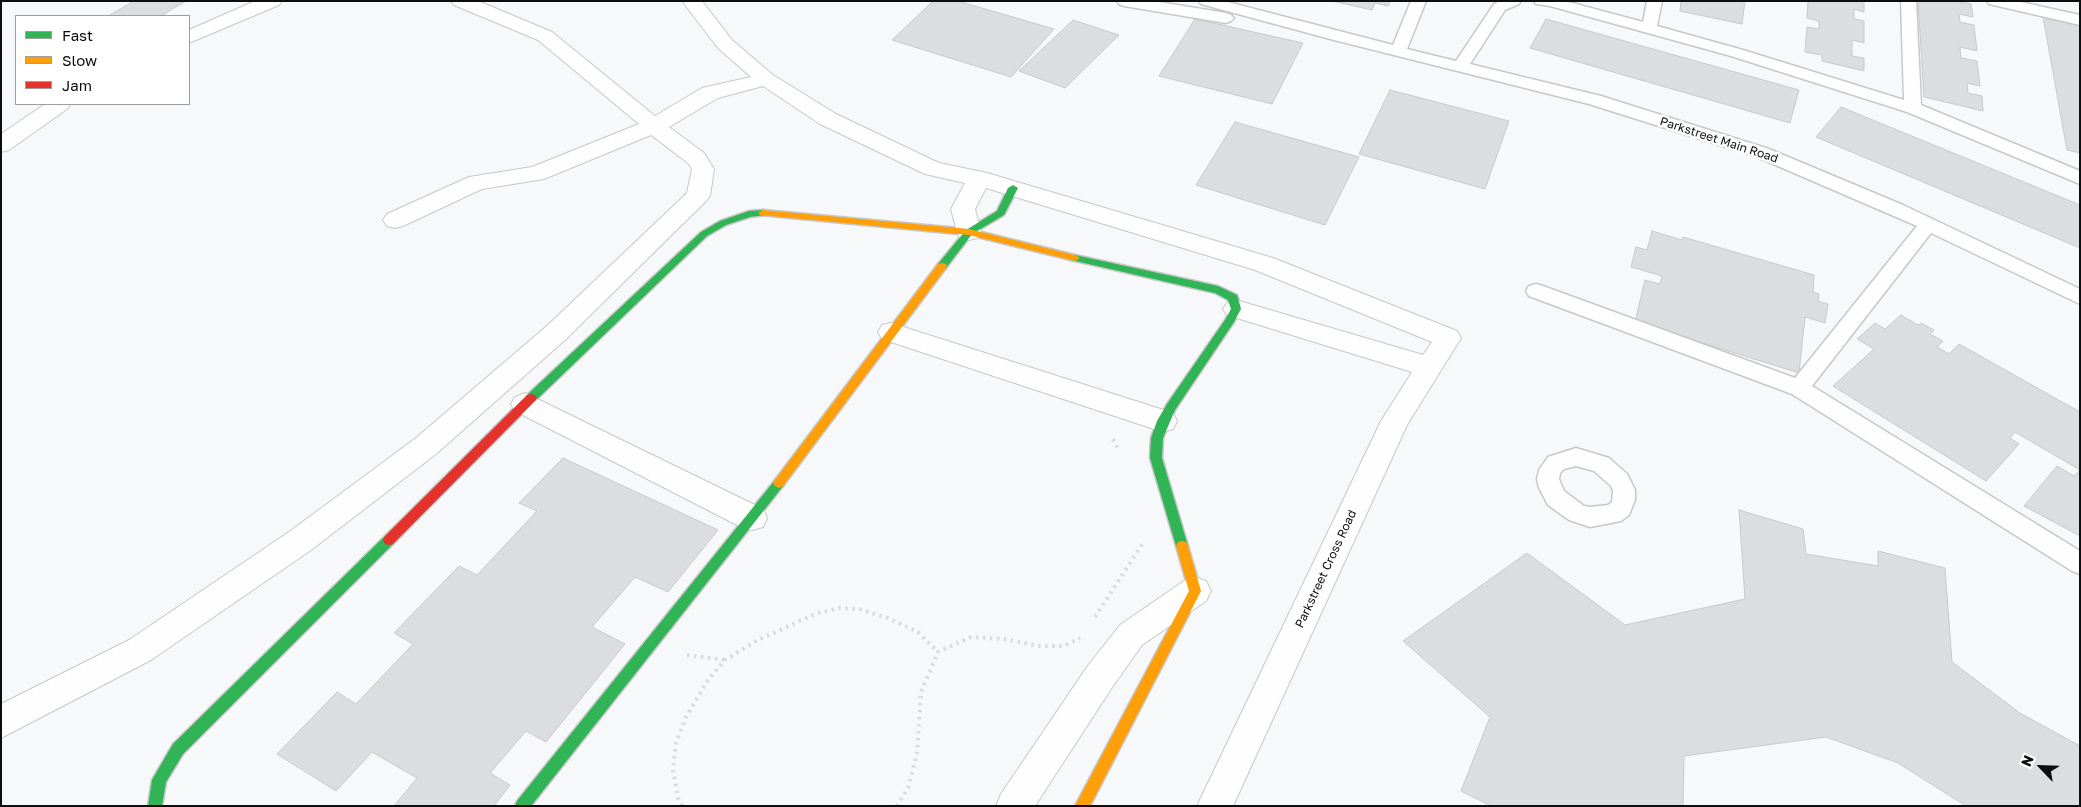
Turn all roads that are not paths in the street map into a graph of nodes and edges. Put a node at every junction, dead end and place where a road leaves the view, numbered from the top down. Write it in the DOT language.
graph roads {
  1 [pos="272,1"];
  2 [pos="461,1"];
  3 [pos="692,1"];
  4 [pos="1124,1"];
  5 [pos="1206,1"];
  6 [pos="1419,1"];
  7 [pos="1514,1"];
  8 [pos="1541,1"];
  9 [pos="1655,1"];
  10 [pos="1908,1"];
  11 [pos="1994,1"];
  12 [pos="2080,20"];
  13 [pos="1649,29"];
  14 [pos="190,37"];
  15 [pos="1340,37"];
  16 [pos="1398,51"];
  17 [pos="1460,67"];
  18 [pos="766,79"];
  19 [pos="58,105"];
  20 [pos="1913,108"];
  21 [pos="654,126"];
  22 [pos="1,145"];
  23 [pos="979,178"];
  24 [pos="2080,178"];
  25 [pos="1013,188"];
  26 [pos="395,220"];
  27 [pos="1928,224"];
  28 [pos="969,232"];
  29 [pos="1536,291"];
  30 [pos="2080,297"];
  31 [pos="1236,309"];
  32 [pos="892,332"];
  33 [pos="1430,367"];
  34 [pos="1799,388"];
  35 [pos="525,404"];
  36 [pos="1163,422"];
  37 [pos="752,518"];
  38 [pos="2080,564"];
  39 [pos="1195,590"];
  40 [pos="1,722"];
  41 [pos="156,806"];
  42 [pos="522,806"];
  43 [pos="1014,806"];
  44 [pos="1082,806"];
  45 [pos="1215,806"];
  1 -- 14 [label="street"];
  2 -- 21 [label="street"];
  3 -- 18 [label="street"];
  4 -- 15 [label="lane"];
  5 -- 15 [label="lane"];
  6 -- 16 [label="lane"];
  7 -- 17 [label="lane"];
  8 -- 13 [label="lane"];
  9 -- 13 [label="lane"];
  10 -- 20 [label="lane"];
  11 -- 12 [label="lane"];
  13 -- 20 [label="lane"];
  15 -- 16 [label="lane, Parkstreet Main Road"];
  16 -- 17 [label="lane, Parkstreet Main Road"];
  17 -- 27 [label="lane, Parkstreet Main Road"];
  18 -- 21 [label="street"];
  18 -- 23 [label="street"];
  19 -- 22 [label="street"];
  20 -- 24 [label="lane"];
  21 -- 26 [label="street"];
  21 -- 40 [label="street"];
  23 -- 25 [label="street"];
  23 -- 28 [label="street"];
  25 -- 28 [label="street"];
  25 -- 33 [label="street, Parkstreet Cross Road"];
  27 -- 30 [label="lane, Parkstreet Main Road"];
  27 -- 34 [label="lane"];
  28 -- 31 [label="street"];
  28 -- 32 [label="street"];
  28 -- 35 [label="street"];
  29 -- 34 [label="lane"];
  31 -- 33 [label="street"];
  31 -- 36 [label="street"];
  32 -- 36 [label="street"];
  32 -- 37 [label="street"];
  33 -- 45 [label="street, Parkstreet Cross Road"];
  34 -- 38 [label="lane"];
  35 -- 37 [label="street"];
  35 -- 41 [label="street"];
  36 -- 39 [label="street"];
  37 -- 42 [label="street"];
  39 -- 43 [label="street"];
  39 -- 44 [label="street"];
}
